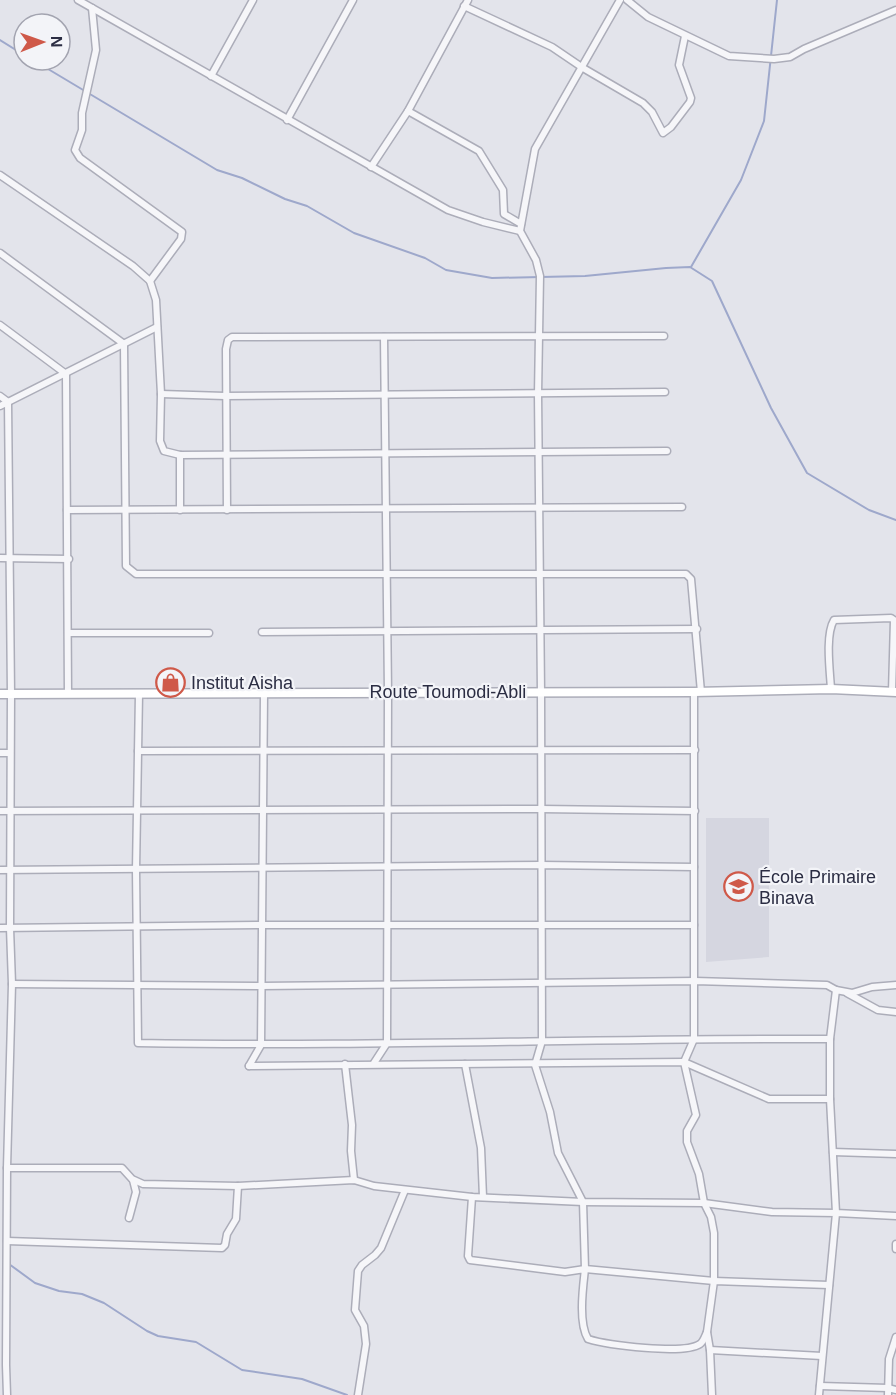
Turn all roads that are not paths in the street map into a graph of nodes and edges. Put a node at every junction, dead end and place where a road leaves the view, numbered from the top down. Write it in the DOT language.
graph roads {
  1 [pos="78,0"];
  2 [pos="253,0"];
  3 [pos="353,0"];
  4 [pos="620,0"];
  5 [pos="627,0"];
  6 [pos="466,3"];
  7 [pos="92,8"];
  8 [pos="896,10"];
  9 [pos="685,36"];
  10 [pos="583,68"];
  11 [pos="211,75"];
  12 [pos="408,111"];
  13 [pos="287,120"];
  14 [pos="371,167"];
  15 [pos="0,175"];
  16 [pos="521,228"];
  17 [pos="0,253"];
  18 [pos="150,281"];
  19 [pos="0,325"];
  20 [pos="157,327"];
  21 [pos="664,336"];
  22 [pos="384,337"];
  23 [pos="538,337"];
  24 [pos="124,344"];
  25 [pos="66,374"];
  26 [pos="665,392"];
  27 [pos="538,393"];
  28 [pos="161,394"];
  29 [pos="385,395"];
  30 [pos="0,396"];
  31 [pos="225,396"];
  32 [pos="8,402"];
  33 [pos="0,406"];
  34 [pos="667,451"];
  35 [pos="538,453"];
  36 [pos="386,454"];
  37 [pos="180,455"];
  38 [pos="226,455"];
  39 [pos="682,507"];
  40 [pos="539,508"];
  41 [pos="386,509"];
  42 [pos="68,510"];
  43 [pos="180,510"];
  44 [pos="227,510"];
  45 [pos="126,511"];
  46 [pos="0,558"];
  47 [pos="10,558"];
  48 [pos="69,559"];
  49 [pos="387,573"];
  50 [pos="540,573"];
  51 [pos="697,629"];
  52 [pos="540,630"];
  53 [pos="387,631"];
  54 [pos="262,632"];
  55 [pos="69,633"];
  56 [pos="209,633"];
  57 [pos="831,689"];
  58 [pos="541,692"];
  59 [pos="697,692"];
  60 [pos="894,692"];
  61 [pos="68,693"];
  62 [pos="388,693"];
  63 [pos="0,694"];
  64 [pos="12,694"];
  65 [pos="139,694"];
  66 [pos="264,694"];
  67 [pos="541,750"];
  68 [pos="695,750"];
  69 [pos="138,751"];
  70 [pos="387,751"];
  71 [pos="264,752"];
  72 [pos="0,753"];
  73 [pos="10,753"];
  74 [pos="541,809"];
  75 [pos="263,810"];
  76 [pos="387,810"];
  77 [pos="0,811"];
  78 [pos="11,811"];
  79 [pos="138,811"];
  80 [pos="695,811"];
  81 [pos="542,865"];
  82 [pos="387,867"];
  83 [pos="694,867"];
  84 [pos="263,868"];
  85 [pos="0,870"];
  86 [pos="11,870"];
  87 [pos="136,870"];
  88 [pos="262,925"];
  89 [pos="387,925"];
  90 [pos="541,925"];
  91 [pos="694,925"];
  92 [pos="136,927"];
  93 [pos="0,928"];
  94 [pos="10,928"];
  95 [pos="695,981"];
  96 [pos="542,983"];
  97 [pos="12,984"];
  98 [pos="138,984"];
  99 [pos="387,984"];
  100 [pos="262,986"];
  101 [pos="896,986"];
  102 [pos="836,990"];
  103 [pos="846,992"];
  104 [pos="896,1012"];
  105 [pos="694,1039"];
  106 [pos="830,1039"];
  107 [pos="542,1041"];
  108 [pos="387,1043"];
  109 [pos="261,1045"];
  110 [pos="684,1062"];
  111 [pos="374,1063"];
  112 [pos="345,1064"];
  113 [pos="465,1064"];
  114 [pos="535,1065"];
  115 [pos="830,1099"];
  116 [pos="833,1152"];
  117 [pos="896,1154"];
  118 [pos="7,1168"];
  119 [pos="132,1179"];
  120 [pos="354,1180"];
  121 [pos="238,1186"];
  122 [pos="405,1190"];
  123 [pos="472,1197"];
  124 [pos="483,1197"];
  125 [pos="584,1202"];
  126 [pos="704,1203"];
  127 [pos="836,1213"];
  128 [pos="896,1216"];
  129 [pos="129,1218"];
  130 [pos="7,1241"];
  131 [pos="896,1244"];
  132 [pos="896,1249"];
  133 [pos="585,1269"];
  134 [pos="714,1281"];
  135 [pos="829,1285"];
  136 [pos="3,1299"];
  137 [pos="707,1332"];
  138 [pos="896,1336"];
  139 [pos="710,1350"];
  140 [pos="822,1356"];
  141 [pos="3,1366"];
  142 [pos="820,1386"];
  143 [pos="886,1390"];
  144 [pos="896,1390"];
  145 [pos="7,1395"];
  146 [pos="358,1395"];
  147 [pos="712,1395"];
  148 [pos="819,1395"];
  149 [pos="874,1395"];
  1 -- 7 [label="street"];
  2 -- 11 [label="street"];
  3 -- 13 [label="street"];
  4 -- 10 [label="street"];
  5 -- 9 [label="street"];
  6 -- 10 [label="street"];
  6 -- 12 [label="street"];
  7 -- 11 [label="street"];
  7 -- 18 [label="street"];
  8 -- 9 [label="street"];
  9 -- 10 [label="street"];
  10 -- 16 [label="street"];
  11 -- 13 [label="street"];
  12 -- 14 [label="street"];
  12 -- 16 [label="street"];
  13 -- 14 [label="street"];
  14 -- 16 [label="street"];
  15 -- 18 [label="street"];
  16 -- 23 [label="street"];
  17 -- 24 [label="street"];
  18 -- 20 [label="street"];
  19 -- 25 [label="street"];
  20 -- 24 [label="street"];
  20 -- 28 [label="street"];
  21 -- 23 [label="street"];
  22 -- 23 [label="street"];
  22 -- 29 [label="street"];
  22 -- 31 [label="street"];
  23 -- 27 [label="street"];
  24 -- 25 [label="street"];
  24 -- 45 [label="street"];
  25 -- 32 [label="street"];
  25 -- 42 [label="street"];
  26 -- 27 [label="street"];
  27 -- 29 [label="street"];
  27 -- 35 [label="street"];
  28 -- 31 [label="street"];
  28 -- 37 [label="street"];
  29 -- 31 [label="street"];
  29 -- 36 [label="street"];
  30 -- 32 [label="street"];
  31 -- 38 [label="street"];
  32 -- 33 [label="street"];
  32 -- 47 [label="street"];
  34 -- 35 [label="street"];
  35 -- 36 [label="street"];
  35 -- 40 [label="street"];
  36 -- 38 [label="street"];
  36 -- 41 [label="street"];
  37 -- 38 [label="street"];
  37 -- 43 [label="street"];
  38 -- 44 [label="street"];
  39 -- 40 [label="street"];
  40 -- 41 [label="street"];
  40 -- 50 [label="street"];
  41 -- 44 [label="street"];
  41 -- 49 [label="street"];
  42 -- 45 [label="street"];
  42 -- 48 [label="street"];
  43 -- 44 [label="street"];
  43 -- 45 [label="street"];
  45 -- 49 [label="street"];
  46 -- 47 [label="street"];
  47 -- 48 [label="street"];
  47 -- 64 [label="street"];
  48 -- 55 [label="street"];
  49 -- 50 [label="street"];
  49 -- 53 [label="street"];
  50 -- 51 [label="street"];
  50 -- 52 [label="street"];
  51 -- 52 [label="street"];
  51 -- 59 [label="street"];
  52 -- 53 [label="street"];
  52 -- 58 [label="street"];
  53 -- 54 [label="street"];
  53 -- 62 [label="street"];
  55 -- 56 [label="street"];
  55 -- 61 [label="street"];
  57 -- 59 [label="street, Route Toumodi-Abli"];
  57 -- 60 [label="street, Route Toumodi-Abli"];
  57 -- 60 [label="street"];
  58 -- 59 [label="street, Route Toumodi-Abli"];
  58 -- 62 [label="street, Route Toumodi-Abli"];
  58 -- 67 [label="street"];
  59 -- 68 [label="street"];
  61 -- 64 [label="street, Route Toumodi-Abli"];
  61 -- 65 [label="street, Route Toumodi-Abli"];
  62 -- 66 [label="street, Route Toumodi-Abli"];
  62 -- 70 [label="street"];
  63 -- 64 [label="street, Route Toumodi-Abli"];
  64 -- 73 [label="street"];
  65 -- 66 [label="street, Route Toumodi-Abli"];
  65 -- 69 [label="street"];
  66 -- 71 [label="street"];
  67 -- 68 [label="street"];
  67 -- 70 [label="street"];
  67 -- 74 [label="street"];
  68 -- 80 [label="street"];
  69 -- 71 [label="street"];
  69 -- 79 [label="street"];
  70 -- 71 [label="street"];
  70 -- 76 [label="street"];
  71 -- 75 [label="street"];
  72 -- 73 [label="street"];
  73 -- 78 [label="street"];
  74 -- 76 [label="street"];
  74 -- 80 [label="street"];
  74 -- 81 [label="street"];
  75 -- 76 [label="street"];
  75 -- 79 [label="street"];
  75 -- 84 [label="street"];
  76 -- 82 [label="street"];
  77 -- 78 [label="street"];
  78 -- 79 [label="street"];
  78 -- 86 [label="street"];
  79 -- 87 [label="street"];
  80 -- 83 [label="street"];
  81 -- 82 [label="street"];
  81 -- 83 [label="street"];
  81 -- 90 [label="street"];
  82 -- 84 [label="street"];
  82 -- 89 [label="street"];
  83 -- 91 [label="street"];
  84 -- 87 [label="street"];
  84 -- 88 [label="street"];
  85 -- 86 [label="street"];
  86 -- 87 [label="street"];
  86 -- 94 [label="street"];
  87 -- 92 [label="street"];
  88 -- 89 [label="street"];
  88 -- 92 [label="street"];
  88 -- 100 [label="street"];
  89 -- 90 [label="street"];
  89 -- 99 [label="street"];
  90 -- 91 [label="street"];
  90 -- 96 [label="street"];
  91 -- 95 [label="street"];
  92 -- 94 [label="street"];
  92 -- 98 [label="street"];
  93 -- 94 [label="street"];
  94 -- 97 [label="street"];
  95 -- 96 [label="street"];
  95 -- 102 [label="street"];
  95 -- 105 [label="street"];
  96 -- 99 [label="street"];
  96 -- 107 [label="street"];
  97 -- 98 [label="street"];
  97 -- 118 [label="street"];
  98 -- 100 [label="street"];
  98 -- 109 [label="street"];
  99 -- 100 [label="street"];
  99 -- 108 [label="street"];
  100 -- 109 [label="street"];
  101 -- 103 [label="street"];
  102 -- 103 [label="street"];
  102 -- 106 [label="street"];
  103 -- 104 [label="street"];
  105 -- 106 [label="street"];
  105 -- 107 [label="street"];
  105 -- 110 [label="street"];
  106 -- 115 [label="street"];
  107 -- 108 [label="street"];
  107 -- 114 [label="street"];
  108 -- 109 [label="street"];
  108 -- 111 [label="street"];
  109 -- 112 [label="street"];
  110 -- 114 [label="street"];
  110 -- 115 [label="street"];
  110 -- 126 [label="street"];
  111 -- 112 [label="street"];
  111 -- 113 [label="street"];
  112 -- 120 [label="street"];
  113 -- 114 [label="street"];
  113 -- 124 [label="street"];
  114 -- 125 [label="street"];
  115 -- 116 [label="street"];
  116 -- 117 [label="street"];
  116 -- 127 [label="street"];
  118 -- 119 [label="street"];
  118 -- 130 [label="street"];
  119 -- 121 [label="street"];
  119 -- 129 [label="street"];
  120 -- 121 [label="street"];
  120 -- 122 [label="street"];
  121 -- 130 [label="street"];
  122 -- 123 [label="street"];
  122 -- 146 [label="street"];
  123 -- 124 [label="street"];
  123 -- 133 [label="street"];
  124 -- 125 [label="street"];
  125 -- 126 [label="street"];
  125 -- 133 [label="street"];
  126 -- 127 [label="street"];
  126 -- 134 [label="street"];
  127 -- 128 [label="street"];
  127 -- 135 [label="street"];
  130 -- 136 [label="street"];
  131 -- 132 [label="street"];
  133 -- 134 [label="street"];
  133 -- 137 [label="street"];
  134 -- 135 [label="street"];
  134 -- 137 [label="street"];
  135 -- 140 [label="street"];
  136 -- 141 [label="street"];
  137 -- 139 [label="street"];
  138 -- 143 [label="street"];
  139 -- 140 [label="street"];
  139 -- 147 [label="street"];
  140 -- 142 [label="street"];
  141 -- 145 [label="street"];
  142 -- 143 [label="street"];
  142 -- 148 [label="street"];
  143 -- 144 [label="street"];
  143 -- 149 [label="street"];
}
